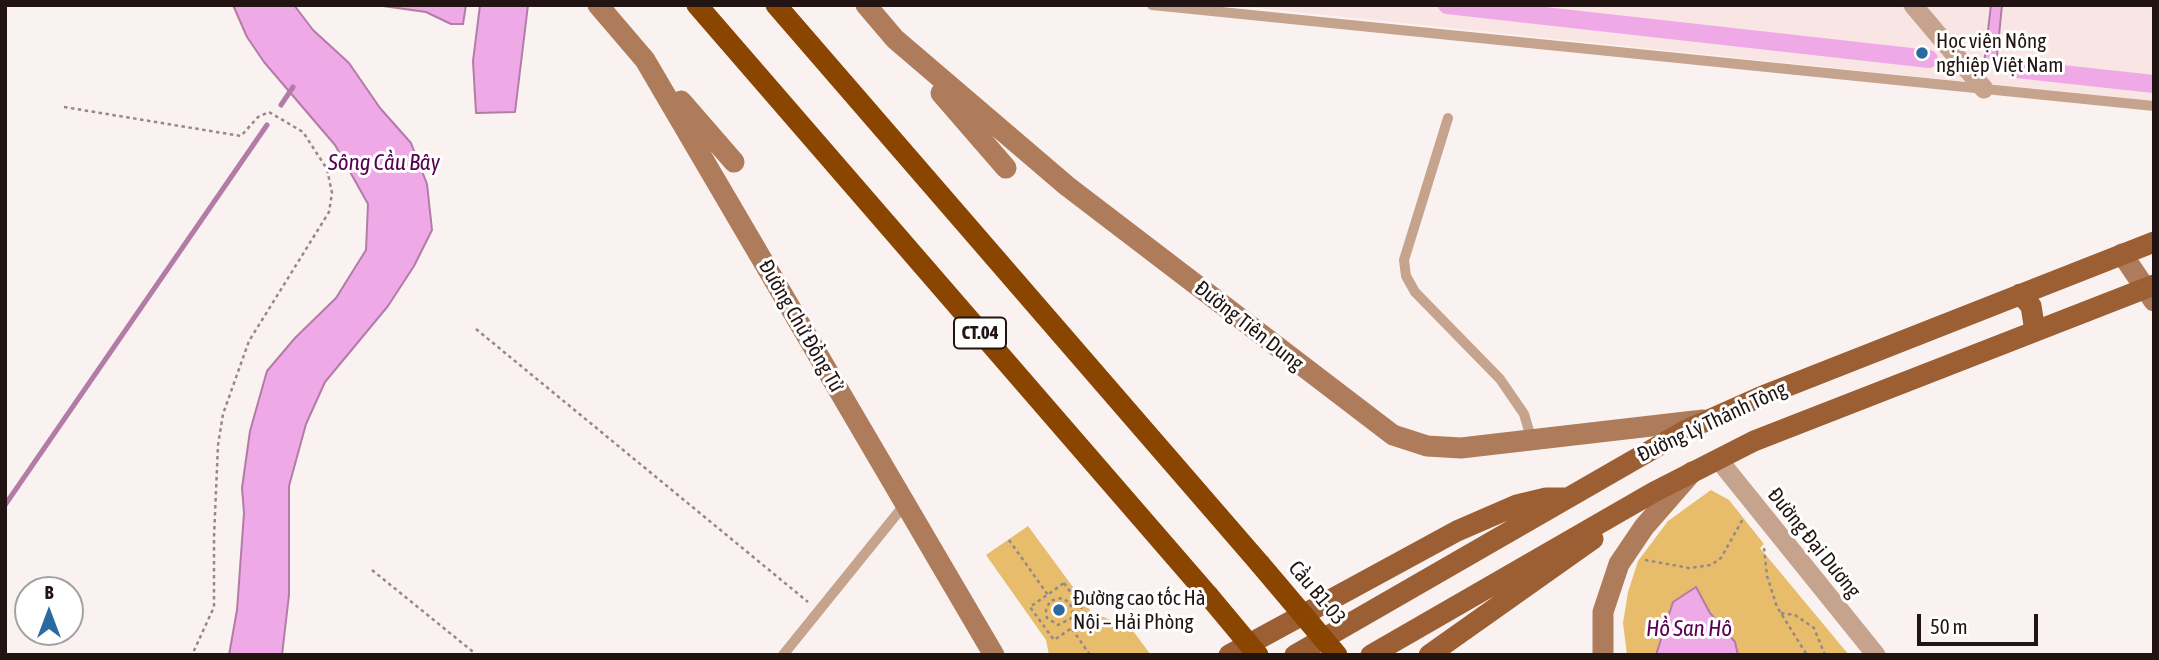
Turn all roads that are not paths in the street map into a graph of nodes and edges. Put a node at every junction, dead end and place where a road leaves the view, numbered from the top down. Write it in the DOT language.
graph roads {
  1 [pos="598,5"];
  2 [pos="698,5"];
  3 [pos="776,5"];
  4 [pos="866,5"];
  5 [pos="1152,5"];
  6 [pos="1913,5"];
  7 [pos="895,40"];
  8 [pos="645,60"];
  9 [pos="1984,89"];
  10 [pos="2154,106"];
  11 [pos="1448,118"];
  12 [pos="734,162"];
  13 [pos="1006,168"];
  14 [pos="2153,243"];
  15 [pos="2122,254"];
  16 [pos="2151,291"];
  17 [pos="2020,294"];
  18 [pos="2035,331"];
  19 [pos="1709,419"];
  20 [pos="1532,442"];
  21 [pos="1718,459"];
  22 [pos="1694,471"];
  23 [pos="1573,498"];
  24 [pos="905,503"];
  25 [pos="1616,514"];
  26 [pos="783,655"];
  27 [pos="994,655"];
  28 [pos="1229,655"];
  29 [pos="1258,655"];
  30 [pos="1295,655"];
  31 [pos="1337,655"];
  32 [pos="1371,655"];
  33 [pos="1429,655"];
  34 [pos="1603,655"];
  35 [pos="1876,655"];
  1 -- 8 [label="main road, Đường Chử Đồng Tử"];
  2 -- 29 [label="highway, CT.04, bridge"];
  3 -- 31 [label="highway, Cầu B1-03 / CT.04, bridge"];
  4 -- 7 [label="main road, Đường Tiên Dung"];
  5 -- 9 [label="lane"];
  6 -- 9 [label="street"];
  7 -- 13 [label="main road"];
  7 -- 20 [label="main road, Đường Tiên Dung"];
  8 -- 12 [label="main road"];
  8 -- 24 [label="main road, Đường Chử Đồng Tử"];
  9 -- 10 [label="lane"];
  11 -- 20 [label="lane"];
  14 -- 15 [label="main road, Đường Lý Thánh Tông"];
  15 -- 16 [label="main road"];
  15 -- 17 [label="main road, Đường Lý Thánh Tông"];
  16 -- 18 [label="main road, Đường Lý Thánh Tông"];
  17 -- 18 [label="main road"];
  17 -- 19 [label="main road, Đường Lý Thánh Tông"];
  18 -- 21 [label="main road, Đường Lý Thánh Tông"];
  19 -- 20 [label="main road, Đường Tiên Dung"];
  19 -- 23 [label="main road, Đường Lý Thánh Tông"];
  21 -- 22 [label="main road, Đường Lý Thánh Tông"];
  21 -- 35 [label="street, Đường Đại Dương"];
  22 -- 25 [label="main road, Đường Lý Thánh Tông"];
  22 -- 34 [label="main road"];
  23 -- 28 [label="main road"];
  23 -- 30 [label="main road, Đường Lý Thánh Tông"];
  24 -- 26 [label="lane"];
  24 -- 27 [label="main road, Đường Chử Đồng Tử"];
  25 -- 32 [label="main road, Đường Lý Thánh Tông"];
  25 -- 33 [label="main road"];
}
